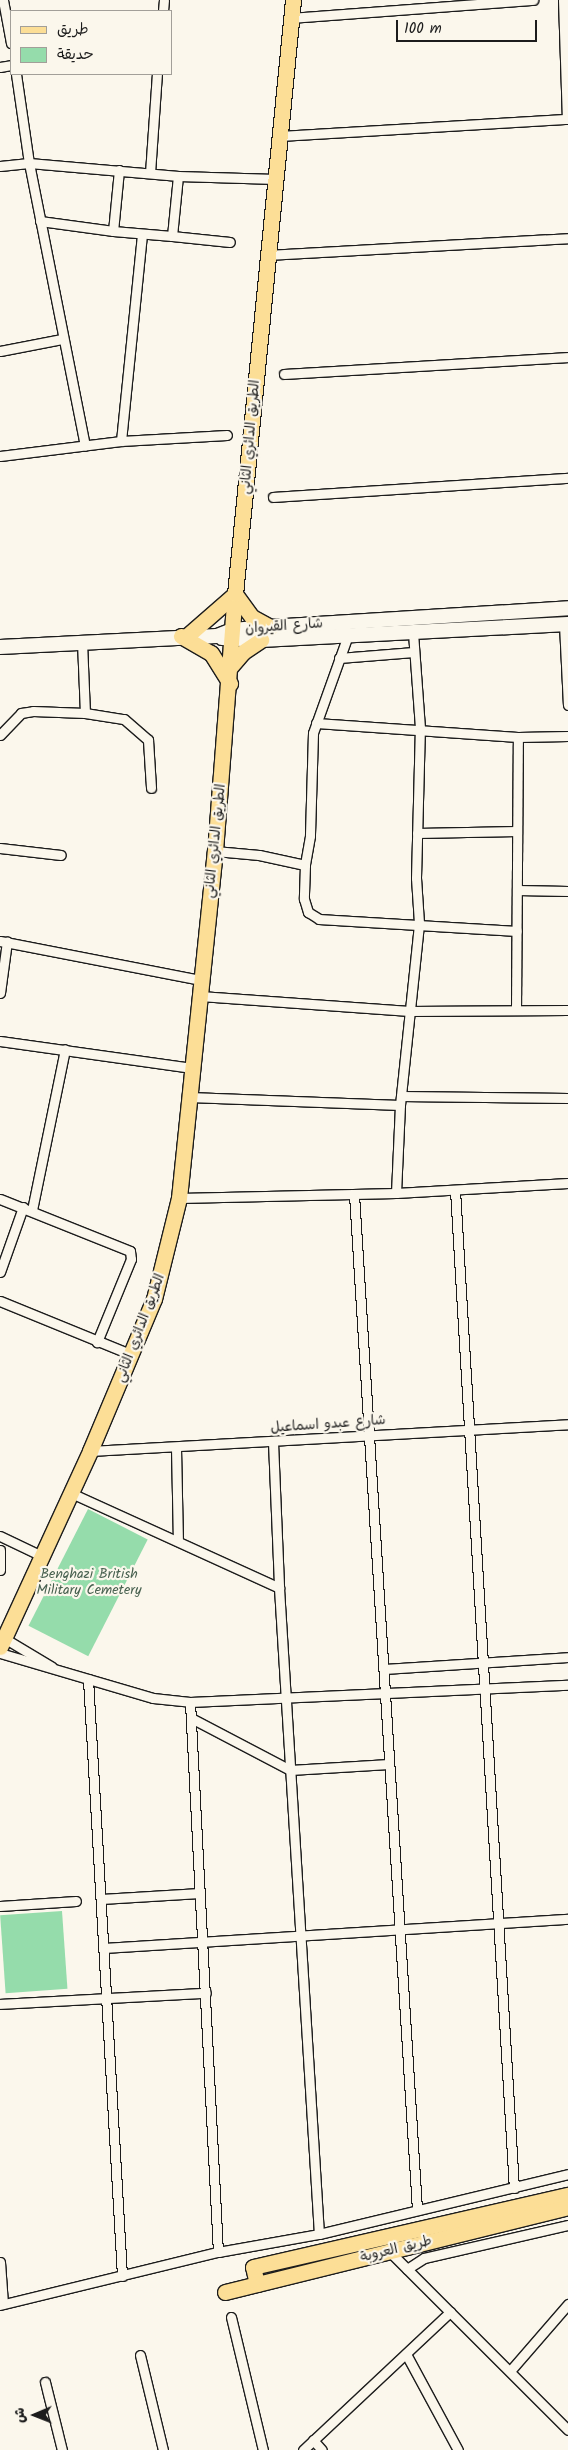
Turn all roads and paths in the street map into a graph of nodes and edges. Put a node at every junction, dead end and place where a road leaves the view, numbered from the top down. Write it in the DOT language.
graph roads {
  1 [pos="3,0"];
  2 [pos="293,0"];
  3 [pos="533,0"];
  4 [pos="563,0"];
  5 [pos="291,18"];
  6 [pos="10,38"];
  7 [pos="16,75"];
  8 [pos="158,75"];
  9 [pos="567,119"];
  10 [pos="280,136"];
  11 [pos="29,163"];
  12 [pos="0,166"];
  13 [pos="119,170"];
  14 [pos="150,173"];
  15 [pos="178,176"];
  16 [pos="276,179"];
  17 [pos="40,221"];
  18 [pos="113,231"];
  19 [pos="142,234"];
  20 [pos="172,236"];
  21 [pos="568,238"];
  22 [pos="230,242"];
  23 [pos="267,255"];
  24 [pos="62,340"];
  25 [pos="0,351"];
  26 [pos="568,357"];
  27 [pos="284,374"];
  28 [pos="227,435"];
  29 [pos="121,441"];
  30 [pos="85,445"];
  31 [pos="0,456"];
  32 [pos="568,478"];
  33 [pos="273,497"];
  34 [pos="235,594"];
  35 [pos="568,608"];
  36 [pos="566,624"];
  37 [pos="270,627"];
  38 [pos="413,632"];
  39 [pos="233,635"];
  40 [pos="348,635"];
  41 [pos="184,636"];
  42 [pos="261,640"];
  43 [pos="82,642"];
  44 [pos="0,647"];
  45 [pos="414,652"];
  46 [pos="339,658"];
  47 [pos="231,666"];
  48 [pos="230,684"];
  49 [pos="568,705"];
  50 [pos="85,713"];
  51 [pos="316,723"];
  52 [pos="420,728"];
  53 [pos="0,735"];
  54 [pos="568,736"];
  55 [pos="518,737"];
  56 [pos="151,788"];
  57 [pos="517,831"];
  58 [pos="417,833"];
  59 [pos="0,848"];
  60 [pos="215,851"];
  61 [pos="61,855"];
  62 [pos="305,865"];
  63 [pos="517,890"];
  64 [pos="568,891"];
  65 [pos="419,923"];
  66 [pos="517,932"];
  67 [pos="4,941"];
  68 [pos="200,980"];
  69 [pos="0,993"];
  70 [pos="200,996"];
  71 [pos="516,1009"];
  72 [pos="568,1010"];
  73 [pos="409,1011"];
  74 [pos="0,1041"];
  75 [pos="65,1049"];
  76 [pos="192,1068"];
  77 [pos="189,1097"];
  78 [pos="568,1098"];
  79 [pos="400,1101"];
  80 [pos="568,1183"];
  81 [pos="454,1190"];
  82 [pos="396,1193"];
  83 [pos="354,1194"];
  84 [pos="178,1198"];
  85 [pos="0,1199"];
  86 [pos="28,1209"];
  87 [pos="0,1272"];
  88 [pos="0,1301"];
  89 [pos="97,1342"];
  90 [pos="132,1355"];
  91 [pos="568,1424"];
  92 [pos="469,1429"];
  93 [pos="371,1435"];
  94 [pos="273,1442"];
  95 [pos="176,1448"];
  96 [pos="90,1451"];
  97 [pos="71,1493"];
  98 [pos="0,1536"];
  99 [pos="178,1540"];
  100 [pos="0,1550"];
  101 [pos="42,1556"];
  102 [pos="0,1570"];
  103 [pos="279,1588"];
  104 [pos="1,1646"];
  105 [pos="568,1657"];
  106 [pos="485,1662"];
  107 [pos="52,1667"];
  108 [pos="384,1669"];
  109 [pos="88,1679"];
  110 [pos="568,1685"];
  111 [pos="486,1688"];
  112 [pos="384,1695"];
  113 [pos="287,1699"];
  114 [pos="190,1702"];
  115 [pos="191,1718"];
  116 [pos="389,1764"];
  117 [pos="290,1770"];
  118 [pos="200,1893"];
  119 [pos="101,1899"];
  120 [pos="76,1901"];
  121 [pos="0,1906"];
  122 [pos="568,1920"];
  123 [pos="500,1924"];
  124 [pos="401,1931"];
  125 [pos="301,1938"];
  126 [pos="203,1942"];
  127 [pos="104,1948"];
  128 [pos="206,1993"];
  129 [pos="106,1997"];
  130 [pos="0,2004"];
  131 [pos="568,2174"];
  132 [pos="514,2188"];
  133 [pos="568,2195"];
  134 [pos="568,2207"];
  135 [pos="417,2210"];
  136 [pos="568,2225"];
  137 [pos="319,2234"];
  138 [pos="388,2251"];
  139 [pos="218,2252"];
  140 [pos="0,2262"];
  141 [pos="407,2269"];
  142 [pos="122,2276"];
  143 [pos="257,2284"];
  144 [pos="225,2292"];
  145 [pos="568,2304"];
  146 [pos="2,2305"];
  147 [pos="450,2312"];
  148 [pos="231,2317"];
  149 [pos="406,2354"];
  150 [pos="140,2355"];
  151 [pos="510,2371"];
  152 [pos="45,2382"];
  153 [pos="568,2430"];
  154 [pos="313,2440"];
  155 [pos="62,2450"];
  156 [pos="163,2450"];
  157 [pos="263,2450"];
  158 [pos="303,2450"];
  159 [pos="322,2450"];
  160 [pos="458,2450"];
  1 -- 6 [label="street"];
  2 -- 5 [label="main road, الطريق الدائري الثاني"];
  3 -- 5 [label="street"];
  4 -- 9 [label="street"];
  5 -- 10 [label="main road, الطريق الدائري الثاني"];
  7 -- 11 [label="street"];
  8 -- 14 [label="street"];
  9 -- 10 [label="street"];
  10 -- 16 [label="main road, الطريق الدائري الثاني"];
  11 -- 12 [label="street"];
  11 -- 13 [label="street"];
  11 -- 17 [label="street"];
  13 -- 14 [label="street"];
  13 -- 18 [label="street"];
  14 -- 15 [label="street"];
  15 -- 16 [label="street"];
  15 -- 20 [label="street"];
  16 -- 23 [label="main road, الطريق الدائري الثاني"];
  17 -- 18 [label="street"];
  17 -- 24 [label="street"];
  18 -- 19 [label="street"];
  19 -- 20 [label="street"];
  19 -- 29 [label="street"];
  20 -- 22 [label="street"];
  21 -- 23 [label="street"];
  23 -- 34 [label="main road, الطريق الدائري الثاني"];
  24 -- 25 [label="street"];
  24 -- 30 [label="street"];
  26 -- 27 [label="street"];
  28 -- 29 [label="street"];
  29 -- 30 [label="street"];
  30 -- 31 [label="street"];
  32 -- 33 [label="street"];
  34 -- 37 [label="main road"];
  34 -- 39 [label="main road, الطريق الدائري الثاني"];
  34 -- 41 [label="main road"];
  35 -- 37 [label="main road, شارع القيروان"];
  36 -- 38 [label="main road"];
  36 -- 49 [label="street"];
  37 -- 39 [label="main road, شارع القيروان"];
  38 -- 40 [label="main road"];
  38 -- 45 [label="street"];
  39 -- 41 [label="main road"];
  39 -- 42 [label="main road"];
  39 -- 47 [label="main road, الطريق الدائري الثاني"];
  40 -- 42 [label="main road"];
  40 -- 46 [label="street"];
  41 -- 43 [label="main road"];
  41 -- 48 [label="main road"];
  42 -- 47 [label="main road"];
  43 -- 44 [label="main road"];
  43 -- 50 [label="street"];
  45 -- 46 [label="street"];
  45 -- 52 [label="street"];
  46 -- 51 [label="street"];
  47 -- 48 [label="main road, الطريق الدائري الثاني"];
  48 -- 60 [label="main road, الطريق الدائري الثاني"];
  50 -- 53 [label="street"];
  50 -- 56 [label="street"];
  51 -- 52 [label="street"];
  51 -- 62 [label="street"];
  52 -- 55 [label="street"];
  52 -- 58 [label="street"];
  54 -- 55 [label="street"];
  55 -- 57 [label="street"];
  57 -- 58 [label="street"];
  57 -- 63 [label="street"];
  58 -- 65 [label="street"];
  59 -- 61 [label="street"];
  60 -- 62 [label="street"];
  60 -- 68 [label="main road, الطريق الدائري الثاني"];
  62 -- 65 [label="street"];
  63 -- 64 [label="street"];
  63 -- 66 [label="street"];
  65 -- 66 [label="street"];
  65 -- 73 [label="street"];
  66 -- 71 [label="street"];
  67 -- 68 [label="street"];
  67 -- 69 [label="street"];
  68 -- 70 [label="main road, الطريق الدائري الثاني"];
  70 -- 73 [label="street"];
  70 -- 76 [label="main road, الطريق الدائري الثاني"];
  71 -- 72 [label="street"];
  71 -- 73 [label="street"];
  73 -- 79 [label="street"];
  74 -- 75 [label="street"];
  75 -- 76 [label="street"];
  75 -- 86 [label="street"];
  76 -- 77 [label="main road, الطريق الدائري الثاني"];
  77 -- 79 [label="street"];
  77 -- 84 [label="main road, الطريق الدائري الثاني"];
  78 -- 79 [label="street"];
  79 -- 82 [label="street"];
  80 -- 81 [label="street"];
  81 -- 82 [label="street"];
  81 -- 92 [label="street"];
  82 -- 83 [label="street"];
  83 -- 84 [label="street"];
  83 -- 93 [label="street"];
  84 -- 90 [label="main road, الطريق الدائري الثاني"];
  85 -- 86 [label="street"];
  86 -- 87 [label="street"];
  86 -- 89 [label="street"];
  88 -- 89 [label="street"];
  89 -- 90 [label="street"];
  90 -- 96 [label="main road, الطريق الدائري الثاني"];
  91 -- 92 [label="street, شارع عبدو اسماعيل"];
  92 -- 93 [label="street, شارع عبدو اسماعيل"];
  92 -- 106 [label="street"];
  93 -- 94 [label="street, شارع عبدو اسماعيل"];
  93 -- 108 [label="street"];
  94 -- 95 [label="street, شارع عبدو اسماعيل"];
  94 -- 103 [label="street"];
  95 -- 96 [label="street, شارع عبدو اسماعيل"];
  95 -- 99 [label="street"];
  96 -- 97 [label="main road, الطريق الدائري الثاني"];
  97 -- 99 [label="street"];
  97 -- 101 [label="main road, الطريق الدائري الثاني"];
  98 -- 101 [label="street"];
  99 -- 103 [label="street"];
  100 -- 102 [label="street"];
  101 -- 104 [label="main road, الطريق الدائري الثاني"];
  103 -- 113 [label="street"];
  104 -- 107 [label="street"];
  104 -- 107 [label="street"];
  105 -- 106 [label="street"];
  106 -- 108 [label="street"];
  106 -- 111 [label="street"];
  107 -- 109 [label="street"];
  108 -- 112 [label="street"];
  109 -- 114 [label="street"];
  109 -- 119 [label="street"];
  110 -- 111 [label="street"];
  111 -- 112 [label="street"];
  111 -- 123 [label="street"];
  112 -- 113 [label="street"];
  112 -- 116 [label="street"];
  113 -- 114 [label="street"];
  113 -- 117 [label="street"];
  114 -- 115 [label="street"];
  115 -- 117 [label="street"];
  115 -- 118 [label="street"];
  116 -- 117 [label="street"];
  116 -- 124 [label="street"];
  117 -- 125 [label="street"];
  118 -- 119 [label="street"];
  118 -- 126 [label="street"];
  119 -- 127 [label="street"];
  120 -- 121 [label="street"];
  122 -- 123 [label="street"];
  123 -- 124 [label="street"];
  123 -- 132 [label="street"];
  124 -- 125 [label="street"];
  124 -- 135 [label="street"];
  125 -- 126 [label="street"];
  125 -- 137 [label="street"];
  126 -- 127 [label="street"];
  126 -- 128 [label="street"];
  127 -- 129 [label="street"];
  128 -- 129 [label="street"];
  128 -- 139 [label="street"];
  129 -- 130 [label="street"];
  129 -- 142 [label="street"];
  131 -- 132 [label="street"];
  132 -- 135 [label="street"];
  133 -- 143 [label="main road, طريق العروبة"];
  134 -- 138 [label="main road, طريق العروبة"];
  135 -- 137 [label="street"];
  136 -- 141 [label="street"];
  137 -- 139 [label="street"];
  138 -- 141 [label="street"];
  138 -- 143 [label="main road, طريق العروبة"];
  139 -- 142 [label="street"];
  140 -- 146 [label="street"];
  141 -- 147 [label="street"];
  142 -- 146 [label="street"];
  143 -- 144 [label="main road, طريق العروبة"];
  145 -- 151 [label="street"];
  147 -- 149 [label="street"];
  147 -- 151 [label="street"];
  148 -- 157 [label="street"];
  149 -- 154 [label="street"];
  149 -- 160 [label="street"];
  150 -- 156 [label="street"];
  151 -- 153 [label="street"];
  152 -- 155 [label="street"];
  154 -- 158 [label="street"];
  154 -- 159 [label="street"];
}
